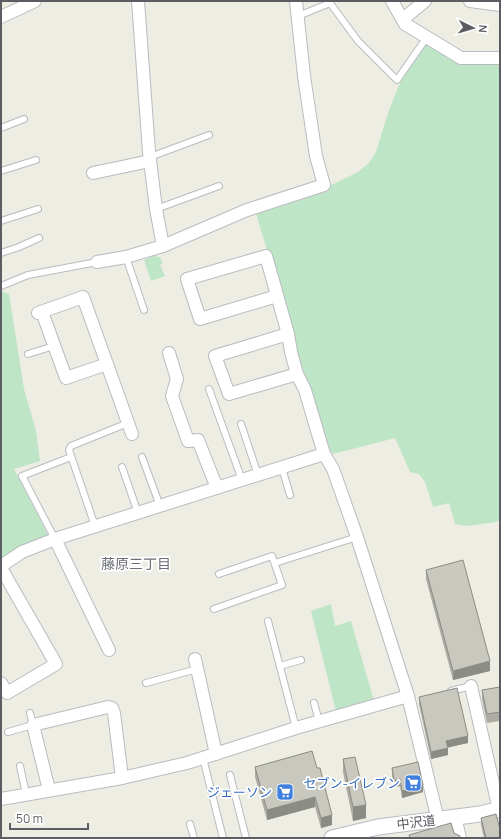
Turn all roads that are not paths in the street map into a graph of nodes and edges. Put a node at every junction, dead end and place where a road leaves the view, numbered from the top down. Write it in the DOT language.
graph roads {
  1 [pos="35,1"];
  2 [pos="138,1"];
  3 [pos="296,1"];
  4 [pos="392,1"];
  5 [pos="425,1"];
  6 [pos="470,1"];
  7 [pos="500,6"];
  8 [pos="298,16"];
  9 [pos="1,17"];
  10 [pos="403,19"];
  11 [pos="427,37"];
  12 [pos="500,58"];
  13 [pos="24,120"];
  14 [pos="1,128"];
  15 [pos="209,135"];
  16 [pos="150,159"];
  17 [pos="36,160"];
  18 [pos="1,171"];
  19 [pos="93,174"];
  20 [pos="219,186"];
  21 [pos="38,209"];
  22 [pos="156,209"];
  23 [pos="1,221"];
  24 [pos="39,238"];
  25 [pos="163,246"];
  26 [pos="1,253"];
  27 [pos="126,258"];
  28 [pos="97,262"];
  29 [pos="1,286"];
  30 [pos="277,296"];
  31 [pos="144,310"];
  32 [pos="288,334"];
  33 [pos="54,346"];
  34 [pos="169,352"];
  35 [pos="28,354"];
  36 [pos="107,364"];
  37 [pos="297,374"];
  38 [pos="209,389"];
  39 [pos="241,424"];
  40 [pos="130,428"];
  41 [pos="324,454"];
  42 [pos="71,457"];
  43 [pos="142,457"];
  44 [pos="122,467"];
  45 [pos="282,468"];
  46 [pos="258,475"];
  47 [pos="242,480"];
  48 [pos="217,488"];
  49 [pos="290,495"];
  50 [pos="160,506"];
  51 [pos="138,513"];
  52 [pos="95,526"];
  53 [pos="357,537"];
  54 [pos="55,539"];
  55 [pos="275,563"];
  56 [pos="1,567"];
  57 [pos="220,574"];
  58 [pos="214,610"];
  59 [pos="268,621"];
  60 [pos="109,650"];
  61 [pos="301,660"];
  62 [pos="196,664"];
  63 [pos="280,666"];
  64 [pos="1,683"];
  65 [pos="146,683"];
  66 [pos="471,686"];
  67 [pos="448,691"];
  68 [pos="411,697"];
  69 [pos="314,703"];
  70 [pos="30,713"];
  71 [pos="319,721"];
  72 [pos="33,725"];
  73 [pos="296,728"];
  74 [pos="8,732"];
  75 [pos="216,754"];
  76 [pos="203,758"];
  77 [pos="20,766"];
  78 [pos="230,775"];
  79 [pos="122,778"];
  80 [pos="49,790"];
  81 [pos="26,794"];
  82 [pos="1,799"];
  83 [pos="500,809"];
  84 [pos="455,818"];
  85 [pos="438,820"];
  86 [pos="190,824"];
  87 [pos="194,838"];
  88 [pos="222,838"];
  89 [pos="246,838"];
  90 [pos="332,838"];
  91 [pos="460,838"];
  1 -- 9 [label="street"];
  2 -- 16 [label="street"];
  3 -- 8 [label="street"];
  4 -- 10 [label="street"];
  5 -- 10 [label="street"];
  6 -- 7 [label="street"];
  8 -- 11 [label="lane"];
  8 -- 25 [label="street"];
  10 -- 11 [label="street"];
  11 -- 12 [label="street"];
  13 -- 14 [label="lane"];
  15 -- 16 [label="lane"];
  16 -- 19 [label="street"];
  16 -- 22 [label="street"];
  17 -- 18 [label="lane"];
  20 -- 22 [label="lane"];
  21 -- 23 [label="lane"];
  22 -- 25 [label="street"];
  24 -- 26 [label="lane"];
  25 -- 27 [label="street"];
  27 -- 28 [label="street"];
  27 -- 31 [label="lane"];
  28 -- 29 [label="lane"];
  30 -- 30 [label="street"];
  30 -- 32 [label="street"];
  32 -- 37 [label="street"];
  32 -- 37 [label="street"];
  33 -- 35 [label="lane"];
  33 -- 36 [label="street"];
  33 -- 36 [label="street"];
  34 -- 48 [label="street"];
  36 -- 40 [label="street"];
  37 -- 41 [label="street"];
  38 -- 47 [label="lane"];
  39 -- 46 [label="lane"];
  40 -- 42 [label="lane"];
  41 -- 45 [label="street"];
  41 -- 53 [label="street"];
  42 -- 52 [label="lane"];
  42 -- 54 [label="lane"];
  43 -- 50 [label="lane"];
  44 -- 51 [label="lane"];
  45 -- 46 [label="street"];
  45 -- 49 [label="lane"];
  46 -- 47 [label="street"];
  47 -- 48 [label="street"];
  48 -- 50 [label="street"];
  50 -- 51 [label="street"];
  51 -- 52 [label="street"];
  52 -- 54 [label="street"];
  53 -- 55 [label="lane"];
  53 -- 68 [label="street"];
  54 -- 56 [label="street"];
  54 -- 60 [label="street"];
  55 -- 57 [label="lane"];
  55 -- 58 [label="lane"];
  56 -- 64 [label="street"];
  59 -- 63 [label="lane"];
  61 -- 63 [label="lane"];
  62 -- 65 [label="lane"];
  62 -- 75 [label="street"];
  63 -- 73 [label="lane"];
  66 -- 67 [label="lane"];
  66 -- 83 [label="street"];
  68 -- 71 [label="street"];
  68 -- 85 [label="street"];
  69 -- 71 [label="lane"];
  70 -- 72 [label="lane"];
  71 -- 73 [label="street"];
  72 -- 74 [label="lane"];
  72 -- 79 [label="street"];
  72 -- 80 [label="street"];
  73 -- 75 [label="street"];
  75 -- 76 [label="street"];
  76 -- 79 [label="street"];
  76 -- 88 [label="lane"];
  77 -- 81 [label="lane"];
  78 -- 89 [label="lane"];
  79 -- 80 [label="street"];
  80 -- 81 [label="street"];
  81 -- 82 [label="street"];
  83 -- 84 [label="street, 中沢道"];
  84 -- 85 [label="street, 中沢道"];
  84 -- 91 [label="street"];
  85 -- 90 [label="street, 中沢道"];
  86 -- 87 [label="lane"];
}
